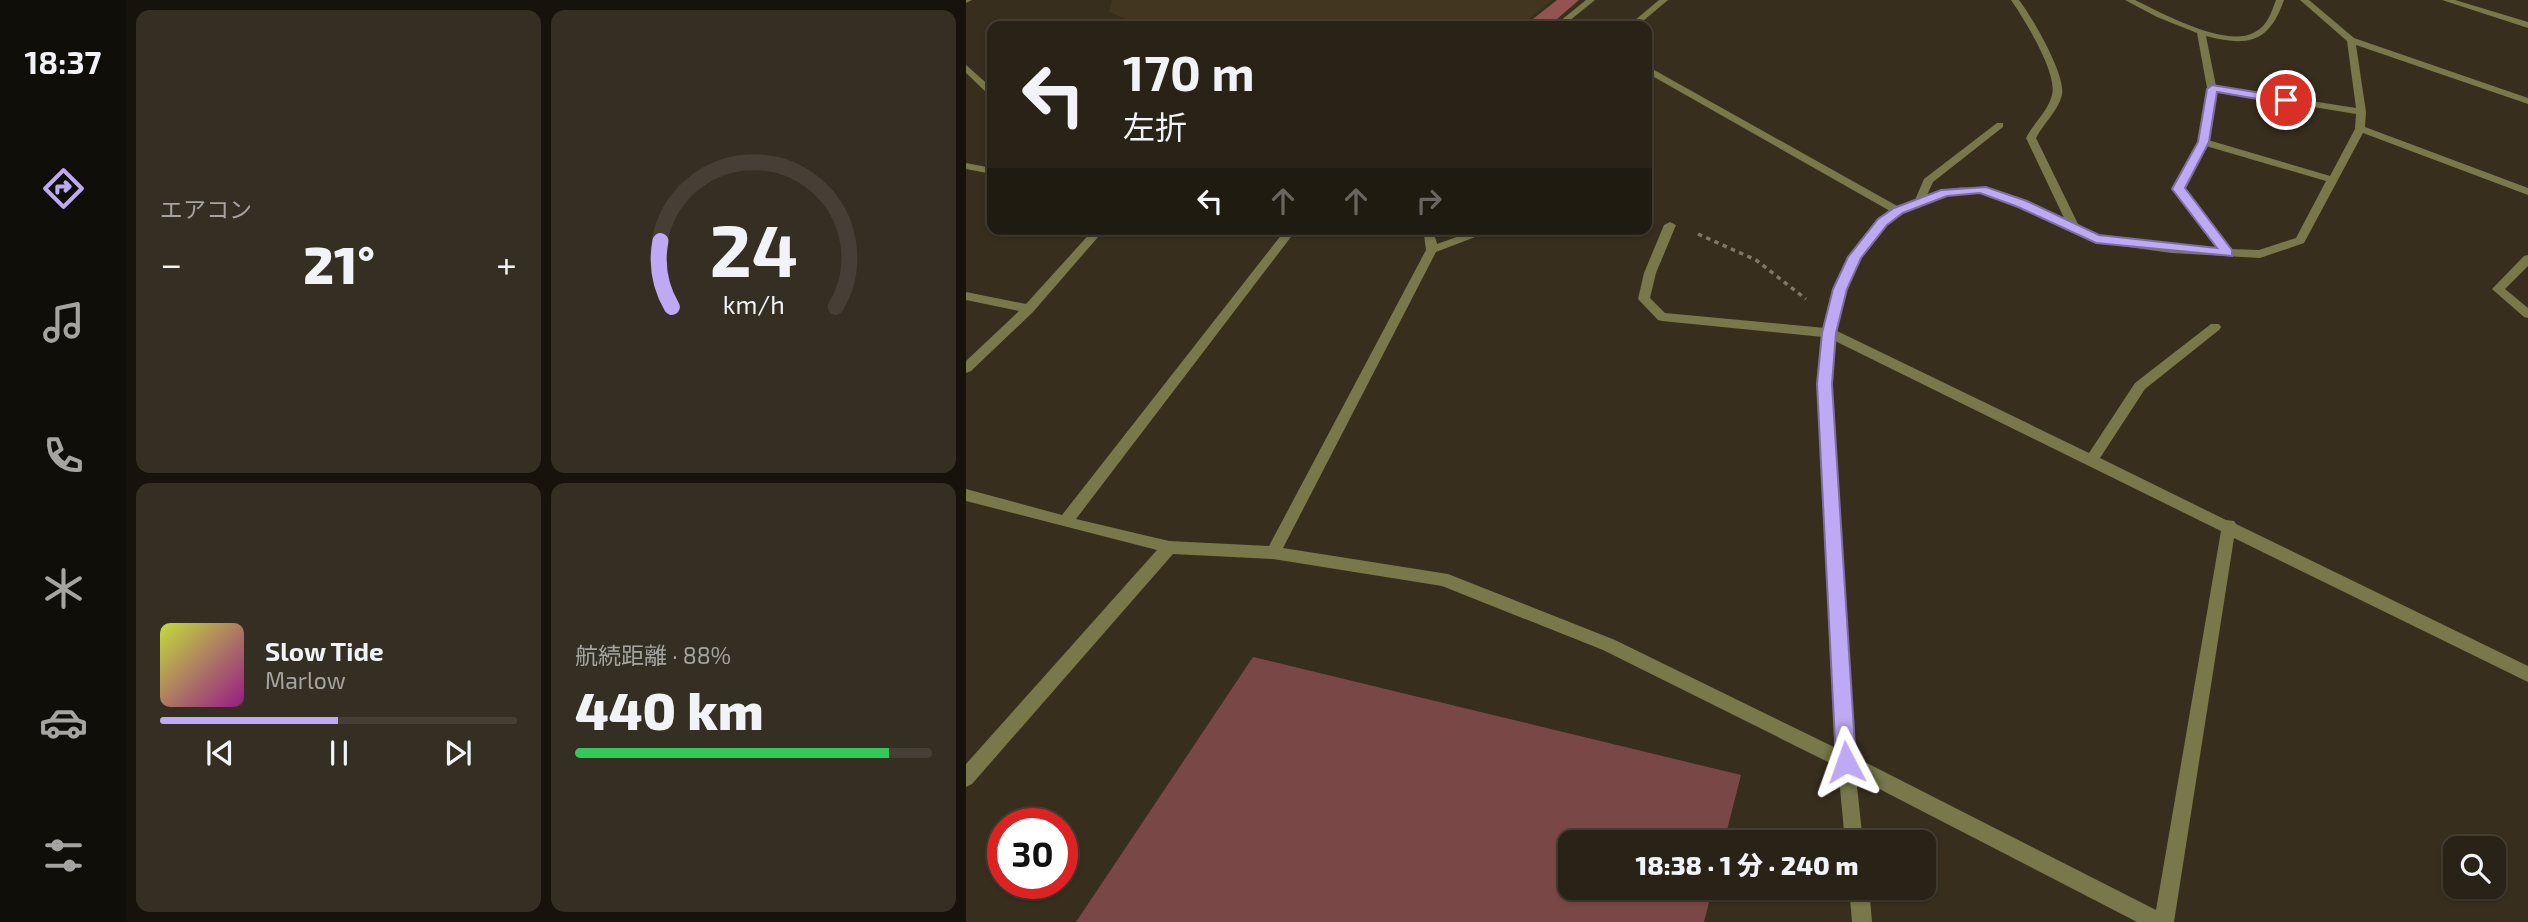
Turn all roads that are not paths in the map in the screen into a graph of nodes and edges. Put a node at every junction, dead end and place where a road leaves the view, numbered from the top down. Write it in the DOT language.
graph roads {
  1 [pos="1591,0"];
  2 [pos="1664,0"];
  3 [pos="2015,0"];
  4 [pos="2129,0"];
  5 [pos="2280,0"];
  6 [pos="2304,0"];
  7 [pos="2446,0"];
  8 [pos="1564,21"];
  9 [pos="1638,21"];
  10 [pos="2528,25"];
  11 [pos="2201,33"];
  12 [pos="2351,40"];
  13 [pos="966,68"];
  14 [pos="1652,72"];
  15 [pos="987,88"];
  16 [pos="2212,89"];
  17 [pos="2528,101"];
  18 [pos="2361,113"];
  19 [pos="2000,124"];
  20 [pos="2360,129"];
  21 [pos="2203,142"];
  22 [pos="966,166"];
  23 [pos="987,170"];
  24 [pos="2333,180"];
  25 [pos="2528,192"];
  26 [pos="1919,203"];
  27 [pos="1898,211"];
  28 [pos="1670,225"];
  29 [pos="2074,227"];
  30 [pos="1095,235"];
  31 [pos="1287,235"];
  32 [pos="1429,235"];
  33 [pos="1474,235"];
  34 [pos="1432,250"];
  35 [pos="2228,253"];
  36 [pos="2528,259"];
  37 [pos="966,296"];
  38 [pos="1029,309"];
  39 [pos="2528,314"];
  40 [pos="2215,327"];
  41 [pos="1829,333"];
  42 [pos="966,368"];
  43 [pos="2092,459"];
  44 [pos="969,500"];
  45 [pos="1065,523"];
  46 [pos="2229,526"];
  47 [pos="1170,547"];
  48 [pos="1273,553"];
  49 [pos="2528,674"];
  50 [pos="1846,762"];
  51 [pos="966,778"];
  52 [pos="1853,830"];
  53 [pos="1860,900"];
  54 [pos="1862,922"];
  55 [pos="2158,922"];
  56 [pos="2164,922"];
  1 -- 8 [label="street"];
  2 -- 9 [label="street"];
  3 -- 29 [label="street"];
  4 -- 11 [label="street"];
  5 -- 11 [label="street"];
  6 -- 12 [label="street"];
  7 -- 10 [label="street"];
  11 -- 16 [label="street"];
  12 -- 17 [label="street"];
  12 -- 18 [label="street"];
  13 -- 15 [label="street"];
  14 -- 27 [label="street"];
  16 -- 18 [label="street"];
  16 -- 21 [label="street"];
  18 -- 20 [label="street"];
  19 -- 26 [label="street"];
  20 -- 24 [label="street"];
  20 -- 25 [label="street"];
  21 -- 24 [label="street"];
  21 -- 35 [label="street"];
  22 -- 23 [label="street"];
  24 -- 35 [label="street"];
  26 -- 27 [label="street"];
  26 -- 29 [label="street"];
  27 -- 41 [label="street"];
  28 -- 41 [label="street"];
  29 -- 35 [label="street"];
  30 -- 38 [label="street"];
  31 -- 45 [label="street"];
  32 -- 34 [label="street"];
  33 -- 34 [label="street"];
  34 -- 48 [label="street"];
  36 -- 39 [label="street"];
  37 -- 38 [label="street"];
  38 -- 42 [label="street"];
  40 -- 43 [label="street"];
  41 -- 43 [label="street"];
  41 -- 50 [label="street"];
  43 -- 46 [label="street"];
  44 -- 45 [label="street"];
  45 -- 47 [label="street"];
  46 -- 49 [label="street"];
  46 -- 56 [label="street"];
  47 -- 48 [label="street"];
  47 -- 51 [label="street"];
  48 -- 50 [label="street"];
  50 -- 52 [label="street"];
  50 -- 55 [label="street"];
  53 -- 54 [label="street"];
}
